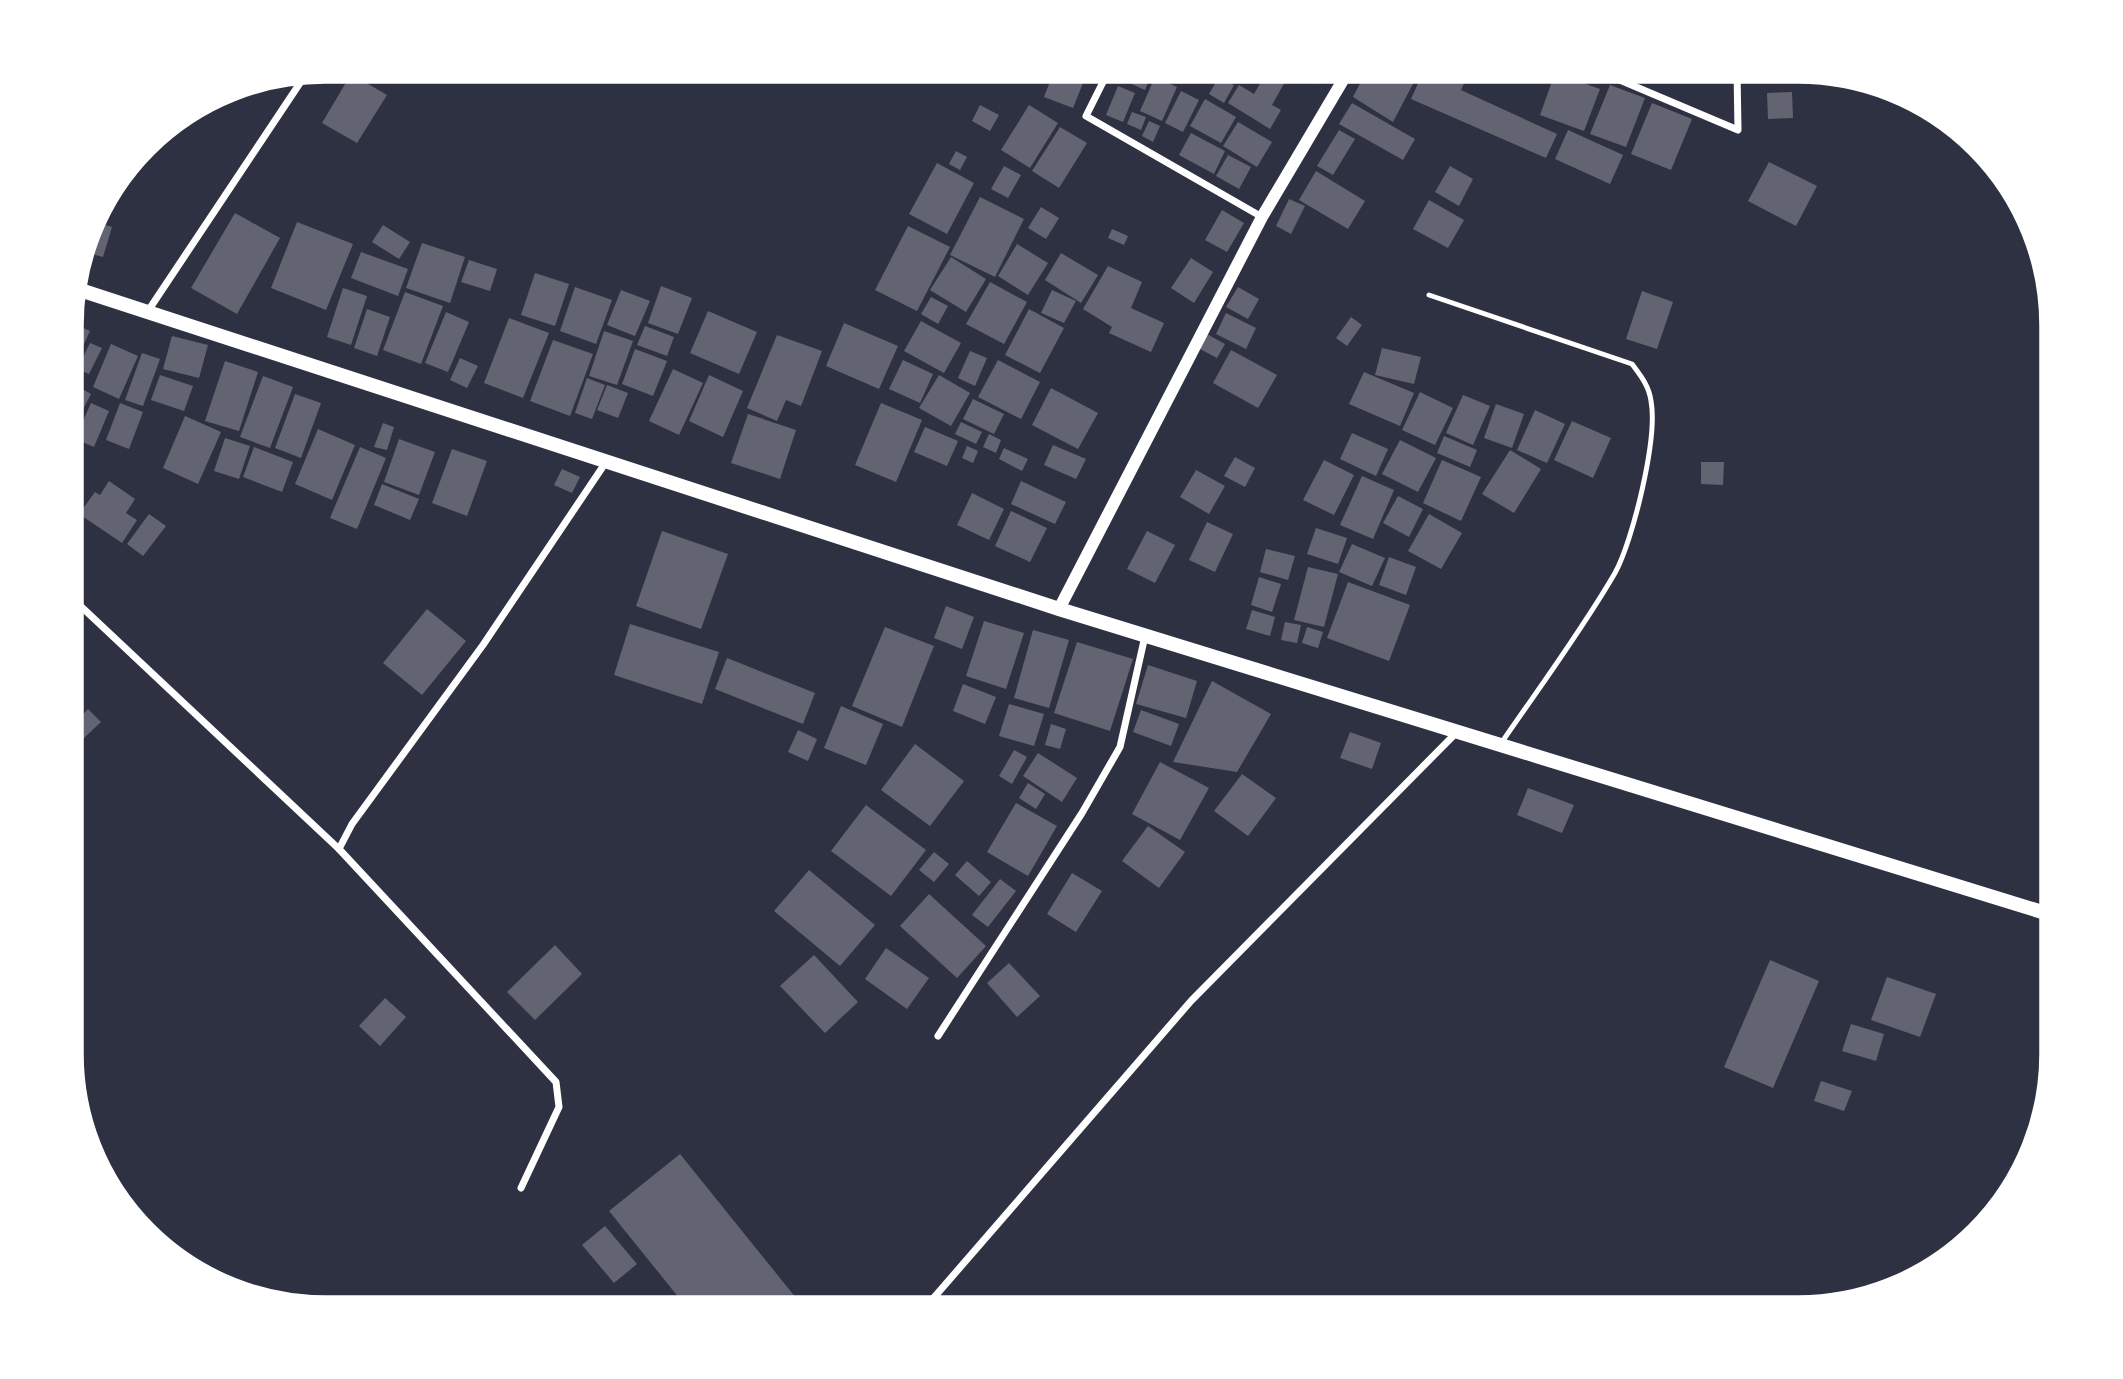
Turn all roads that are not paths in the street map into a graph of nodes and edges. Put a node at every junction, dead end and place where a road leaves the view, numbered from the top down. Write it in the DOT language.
graph roads {
  1 [pos="1103,82"];
  2 [pos="1342,82"];
  3 [pos="1625,82"];
  4 [pos="1737,82"];
  5 [pos="299,84"];
  6 [pos="1262,217"];
  7 [pos="84,291"];
  8 [pos="1429,295"];
  9 [pos="148,312"];
  10 [pos="607,461"];
  11 [pos="82,606"];
  12 [pos="1059,610"];
  13 [pos="1145,636"];
  14 [pos="1457,732"];
  15 [pos="1500,745"];
  16 [pos="339,849"];
  17 [pos="2040,911"];
  18 [pos="938,1036"];
  19 [pos="521,1188"];
  20 [pos="935,1297"];
  1 -- 6 [label="street"];
  2 -- 6 [label="street"];
  3 -- 4 [label="street"];
  5 -- 9 [label="street"];
  6 -- 12 [label="street"];
  7 -- 9 [label="main road"];
  8 -- 15 [label="lane"];
  9 -- 10 [label="main road"];
  10 -- 12 [label="main road"];
  10 -- 16 [label="street"];
  11 -- 16 [label="street"];
  12 -- 13 [label="main road"];
  13 -- 14 [label="main road"];
  13 -- 18 [label="street"];
  14 -- 15 [label="main road"];
  14 -- 20 [label="street"];
  15 -- 17 [label="main road"];
  16 -- 19 [label="street"];
}
